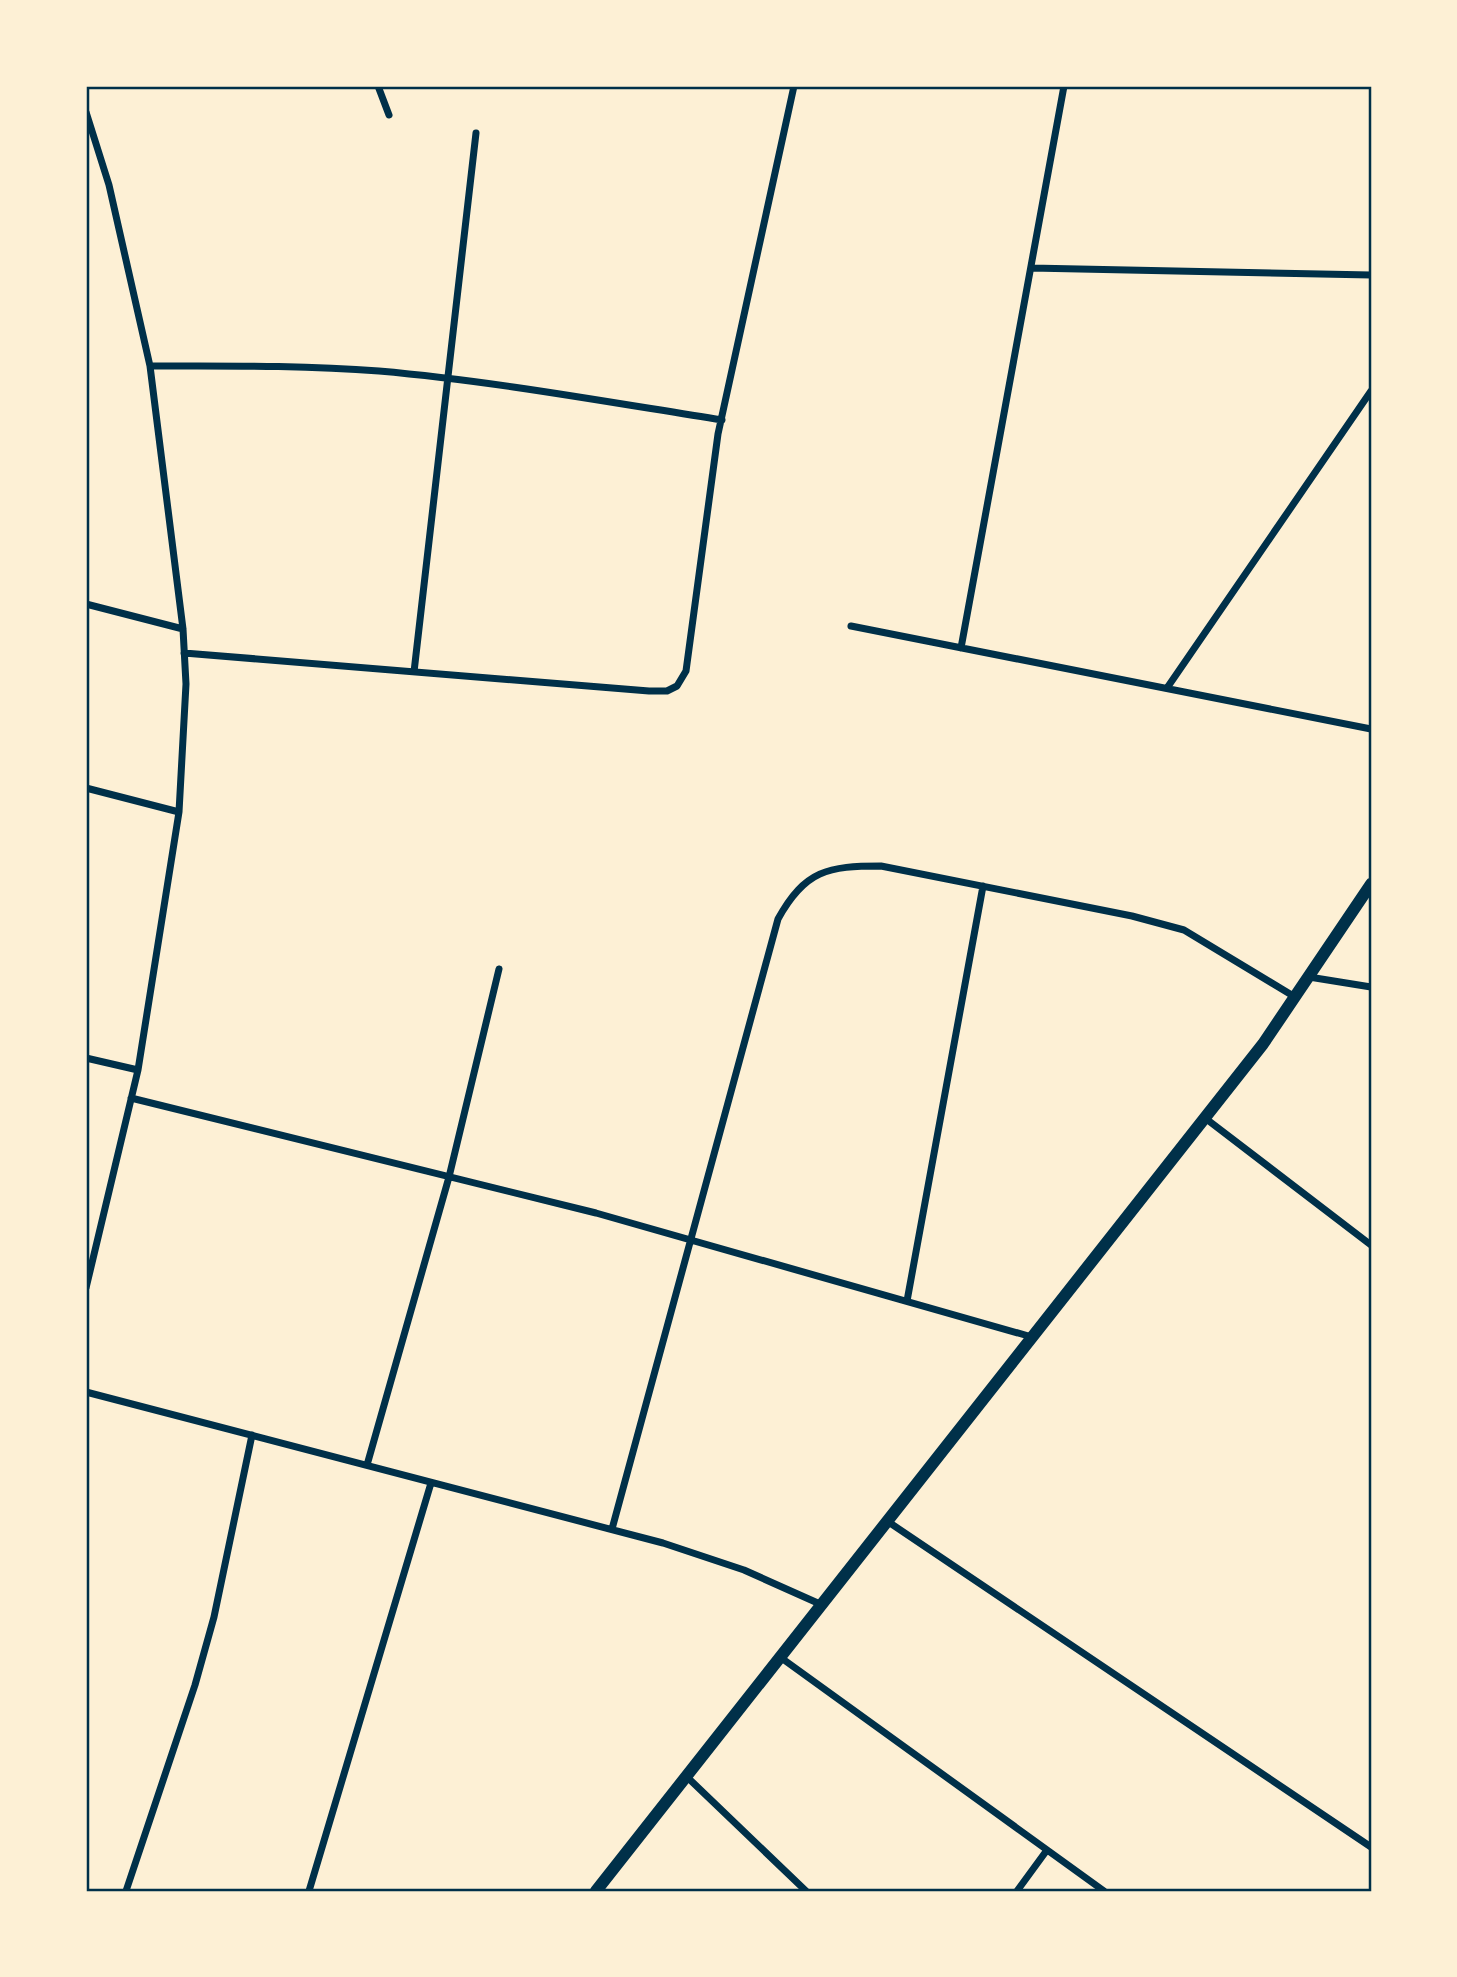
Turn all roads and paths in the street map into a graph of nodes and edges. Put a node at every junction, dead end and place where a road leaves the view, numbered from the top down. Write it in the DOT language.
graph roads {
  1 [pos="378,86"];
  2 [pos="794,86"];
  3 [pos="1064,86"];
  4 [pos="86,112"];
  5 [pos="389,115"];
  6 [pos="477,133"];
  7 [pos="1031,268"];
  8 [pos="1371,275"];
  9 [pos="150,366"];
  10 [pos="449,379"];
  11 [pos="1371,391"];
  12 [pos="722,420"];
  13 [pos="86,604"];
  14 [pos="851,626"];
  15 [pos="183,629"];
  16 [pos="961,648"];
  17 [pos="184,653"];
  18 [pos="414,672"];
  19 [pos="1167,688"];
  20 [pos="1371,729"];
  21 [pos="86,788"];
  22 [pos="179,811"];
  23 [pos="1371,884"];
  24 [pos="983,886"];
  25 [pos="499,969"];
  26 [pos="1309,977"];
  27 [pos="1371,988"];
  28 [pos="1295,997"];
  29 [pos="86,1058"];
  30 [pos="138,1070"];
  31 [pos="131,1098"];
  32 [pos="1205,1118"];
  33 [pos="449,1177"];
  34 [pos="692,1240"];
  35 [pos="86,1241"];
  36 [pos="96,1243"];
  37 [pos="1371,1245"];
  38 [pos="86,1288"];
  39 [pos="907,1301"];
  40 [pos="1032,1336"];
  41 [pos="86,1392"];
  42 [pos="252,1435"];
  43 [pos="367,1465"];
  44 [pos="431,1482"];
  45 [pos="886,1520"];
  46 [pos="612,1529"];
  47 [pos="820,1604"];
  48 [pos="779,1657"];
  49 [pos="686,1776"];
  50 [pos="1371,1847"];
  51 [pos="1047,1850"];
  52 [pos="126,1891"];
  53 [pos="309,1891"];
  54 [pos="596,1891"];
  55 [pos="806,1891"];
  56 [pos="1017,1891"];
  57 [pos="1104,1891"];
  1 -- 5 [label="street"];
  2 -- 12 [label="street"];
  3 -- 7 [label="street"];
  4 -- 9 [label="street"];
  6 -- 10 [label="street"];
  7 -- 8 [label="street"];
  7 -- 16 [label="street"];
  9 -- 10 [label="street"];
  9 -- 15 [label="street"];
  10 -- 12 [label="street"];
  10 -- 18 [label="street"];
  11 -- 19 [label="street"];
  12 -- 18 [label="street"];
  13 -- 15 [label="street"];
  14 -- 16 [label="street"];
  15 -- 17 [label="street"];
  16 -- 19 [label="street"];
  17 -- 18 [label="street"];
  17 -- 22 [label="street"];
  19 -- 20 [label="street"];
  21 -- 22 [label="street"];
  22 -- 30 [label="street"];
  23 -- 26 [label="street"];
  24 -- 28 [label="street"];
  24 -- 34 [label="street"];
  24 -- 39 [label="street"];
  25 -- 33 [label="street"];
  26 -- 27 [label="street"];
  26 -- 28 [label="street"];
  28 -- 32 [label="street"];
  29 -- 30 [label="street"];
  30 -- 31 [label="street"];
  31 -- 33 [label="street"];
  31 -- 36 [label="street"];
  32 -- 37 [label="street"];
  32 -- 40 [label="street"];
  33 -- 34 [label="street"];
  33 -- 43 [label="street"];
  34 -- 39 [label="street"];
  34 -- 46 [label="street"];
  35 -- 36 [label="street"];
  36 -- 38 [label="street"];
  39 -- 40 [label="street"];
  40 -- 45 [label="street"];
  41 -- 42 [label="street"];
  42 -- 43 [label="street"];
  42 -- 52 [label="street"];
  43 -- 44 [label="street"];
  44 -- 46 [label="street"];
  44 -- 53 [label="street"];
  45 -- 47 [label="street"];
  45 -- 50 [label="street"];
  46 -- 47 [label="street"];
  47 -- 48 [label="street"];
  48 -- 49 [label="street"];
  48 -- 51 [label="street"];
  49 -- 54 [label="street"];
  49 -- 55 [label="street"];
  51 -- 56 [label="street"];
  51 -- 57 [label="street"];
}
